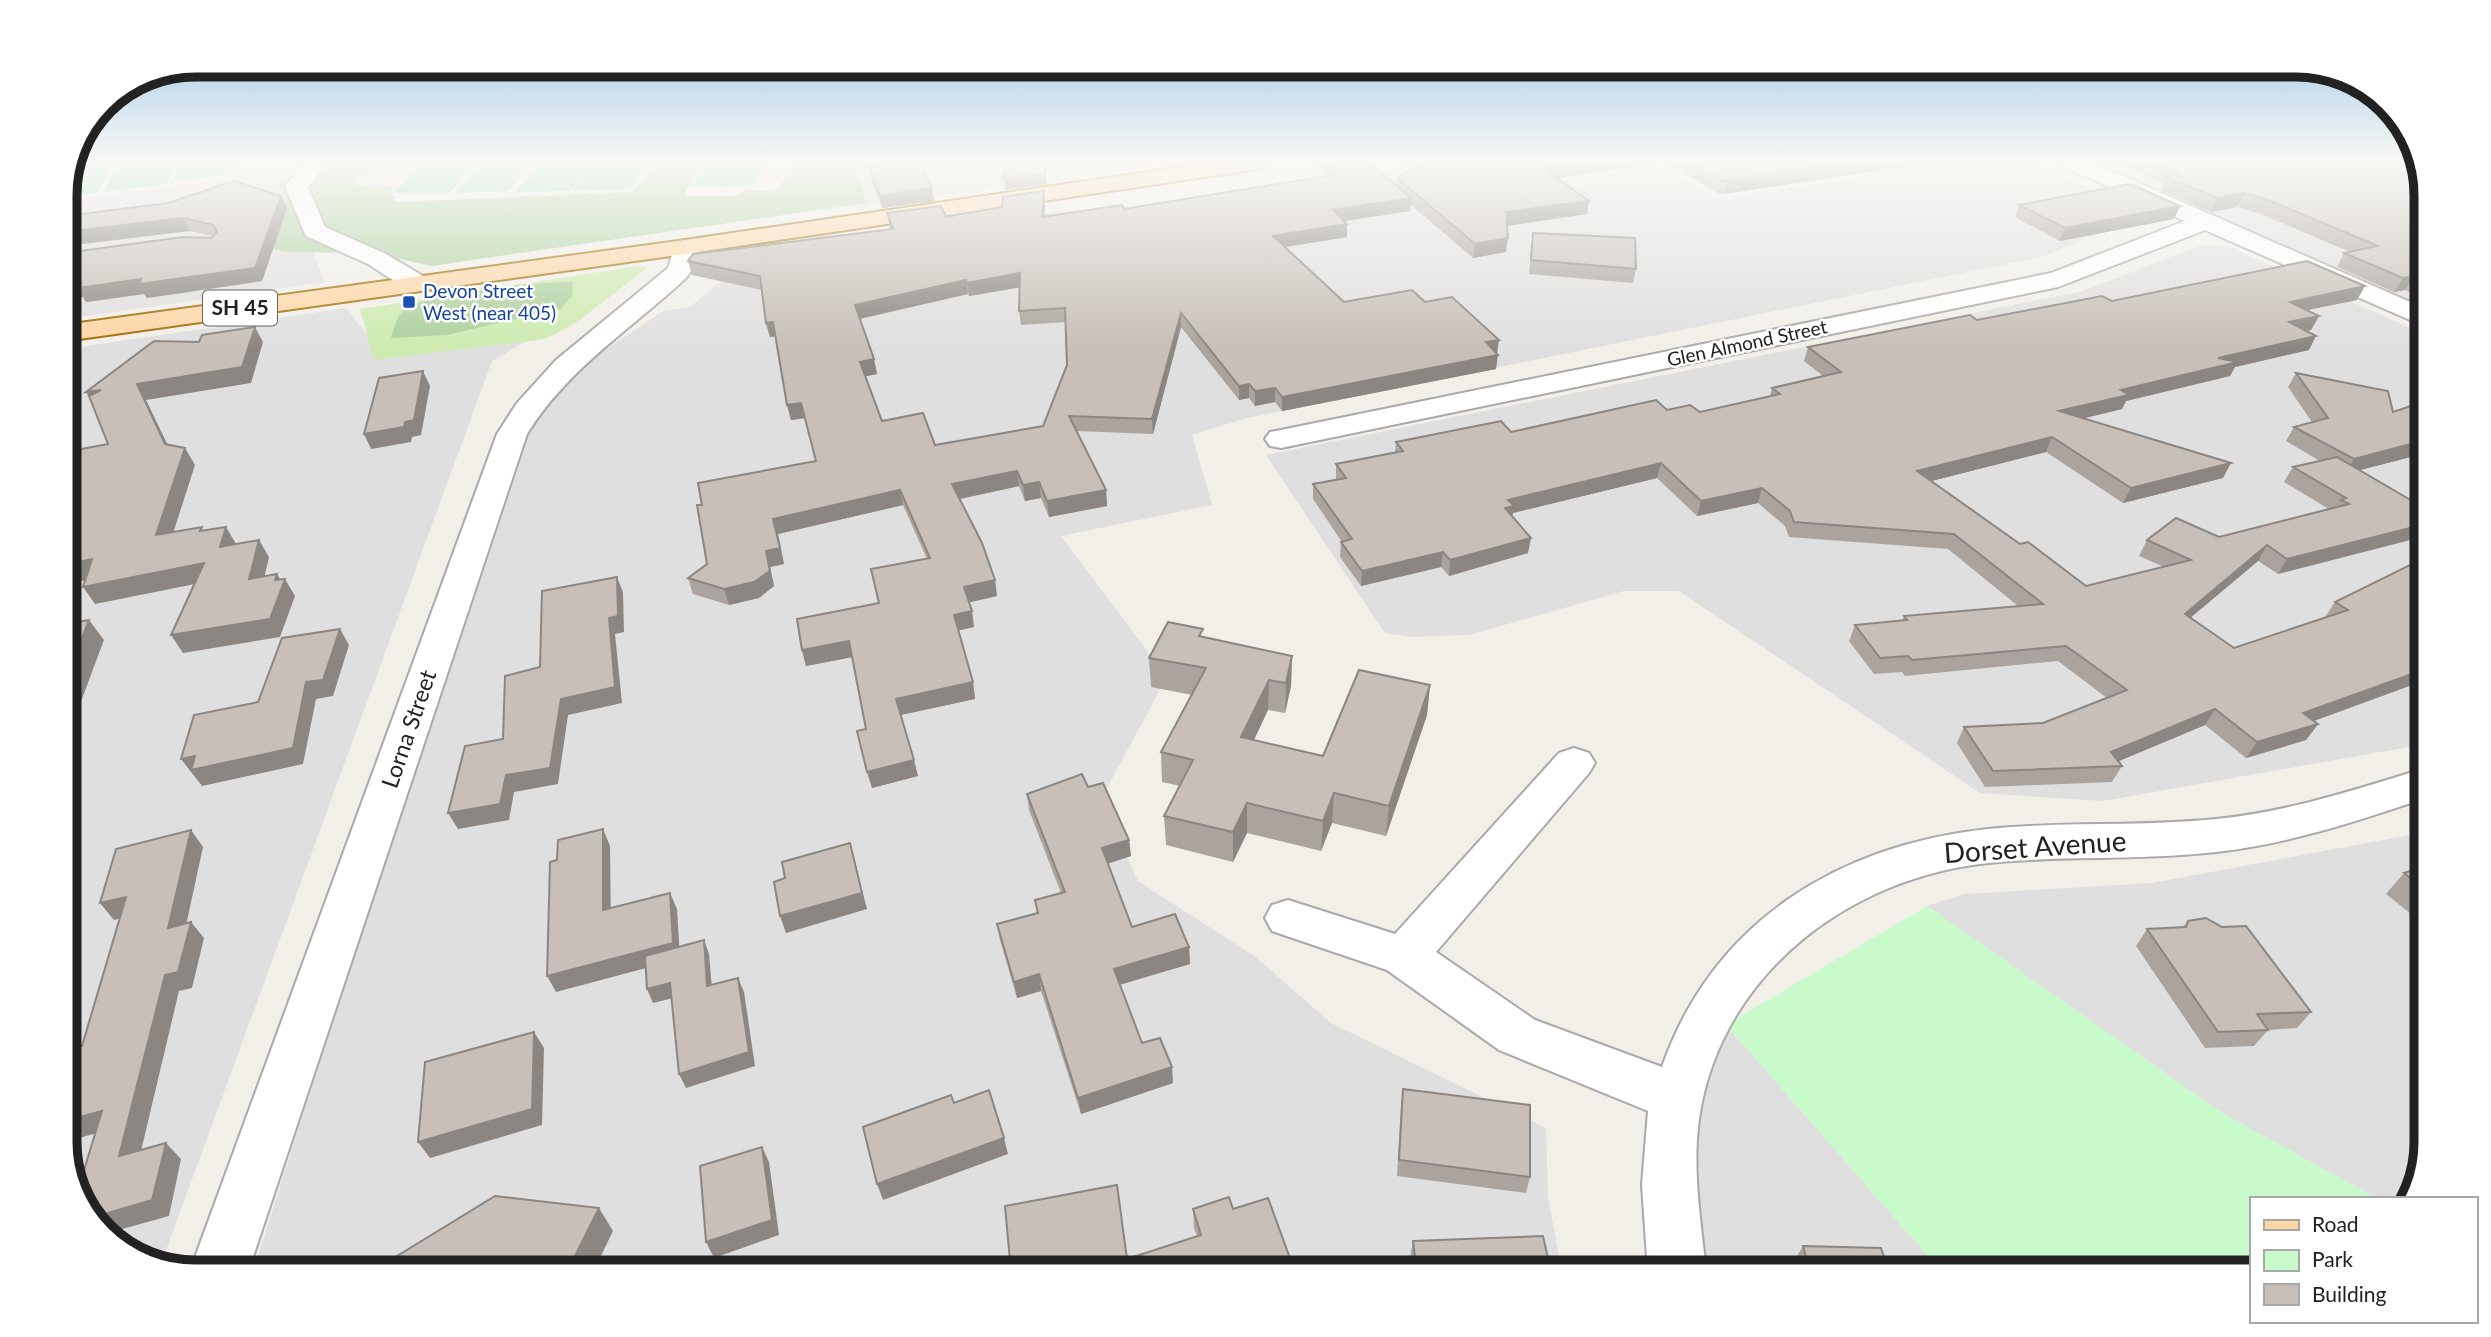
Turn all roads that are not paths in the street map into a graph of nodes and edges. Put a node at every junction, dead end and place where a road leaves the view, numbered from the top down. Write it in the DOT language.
graph roads {
  1 [pos="312,224"];
  2 [pos="838,224"];
  3 [pos="2197,224"];
  4 [pos="2214,224"];
  5 [pos="685,247"];
  6 [pos="414,282"];
  7 [pos="2414,314"];
  8 [pos="77,331"];
  9 [pos="1281,439"];
  10 [pos="1574,762"];
  11 [pos="2414,787"];
  12 [pos="1288,918"];
  13 [pos="1404,956"];
  14 [pos="1676,1099"];
  15 [pos="223,1260"];
  16 [pos="1676,1260"];
  1 -- 6 [label="street"];
  2 -- 5 [label="main road, SH 45"];
  3 -- 9 [label="street, Glen Almond Street"];
  4 -- 7 [label="street"];
  5 -- 6 [label="main road, SH 45"];
  5 -- 15 [label="street, Lorna Street"];
  6 -- 8 [label="main road, SH 45"];
  10 -- 13 [label="street"];
  11 -- 14 [label="street, Dorset Avenue"];
  12 -- 13 [label="street"];
  13 -- 14 [label="street"];
  14 -- 16 [label="street, Dorset Avenue"];
}
